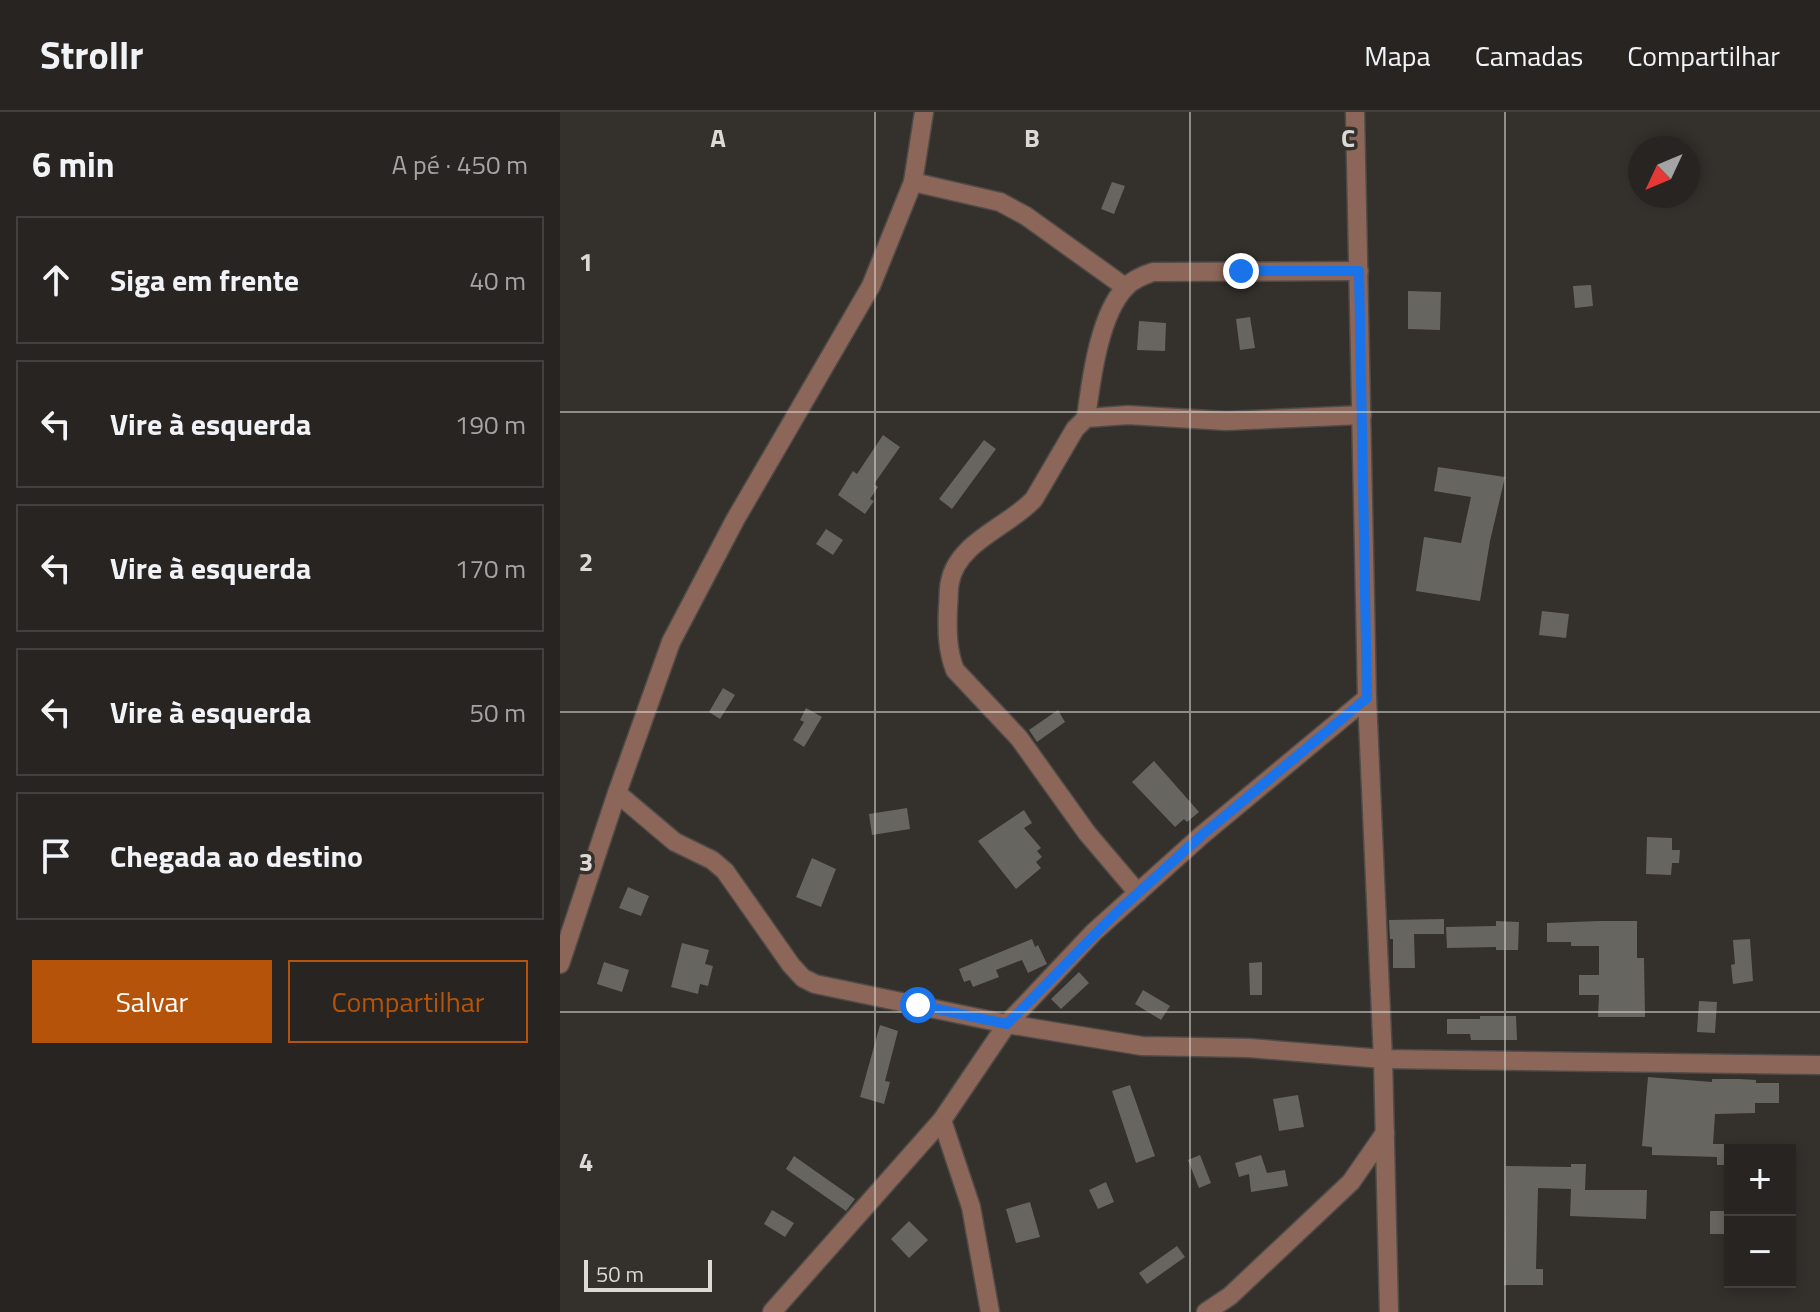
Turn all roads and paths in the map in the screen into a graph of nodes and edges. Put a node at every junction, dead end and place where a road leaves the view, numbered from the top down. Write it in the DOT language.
graph roads {
  1 [pos="924,112"];
  2 [pos="1355,112"];
  3 [pos="913,182"];
  4 [pos="1359,271"];
  5 [pos="1125,287"];
  6 [pos="1362,415"];
  7 [pos="1086,418"];
  8 [pos="1367,698"];
  9 [pos="617,793"];
  10 [pos="1138,893"];
  11 [pos="560,964"];
  12 [pos="1007,1024"];
  13 [pos="1383,1059"];
  14 [pos="1820,1065"];
  15 [pos="942,1120"];
  16 [pos="1385,1133"];
  17 [pos="772,1312"];
  18 [pos="990,1312"];
  19 [pos="1206,1312"];
  20 [pos="1389,1312"];
  1 -- 3 [label="street"];
  2 -- 4 [label="street"];
  3 -- 5 [label="street"];
  3 -- 9 [label="street"];
  4 -- 5 [label="street"];
  4 -- 6 [label="street"];
  5 -- 7 [label="street"];
  6 -- 7 [label="street"];
  6 -- 8 [label="street"];
  7 -- 10 [label="street"];
  8 -- 10 [label="street"];
  8 -- 13 [label="street"];
  9 -- 11 [label="street"];
  9 -- 12 [label="street"];
  10 -- 12 [label="street"];
  12 -- 13 [label="street"];
  12 -- 15 [label="street"];
  13 -- 14 [label="street"];
  13 -- 16 [label="street"];
  15 -- 17 [label="street"];
  15 -- 18 [label="street"];
  16 -- 19 [label="street"];
  16 -- 20 [label="street"];
}
